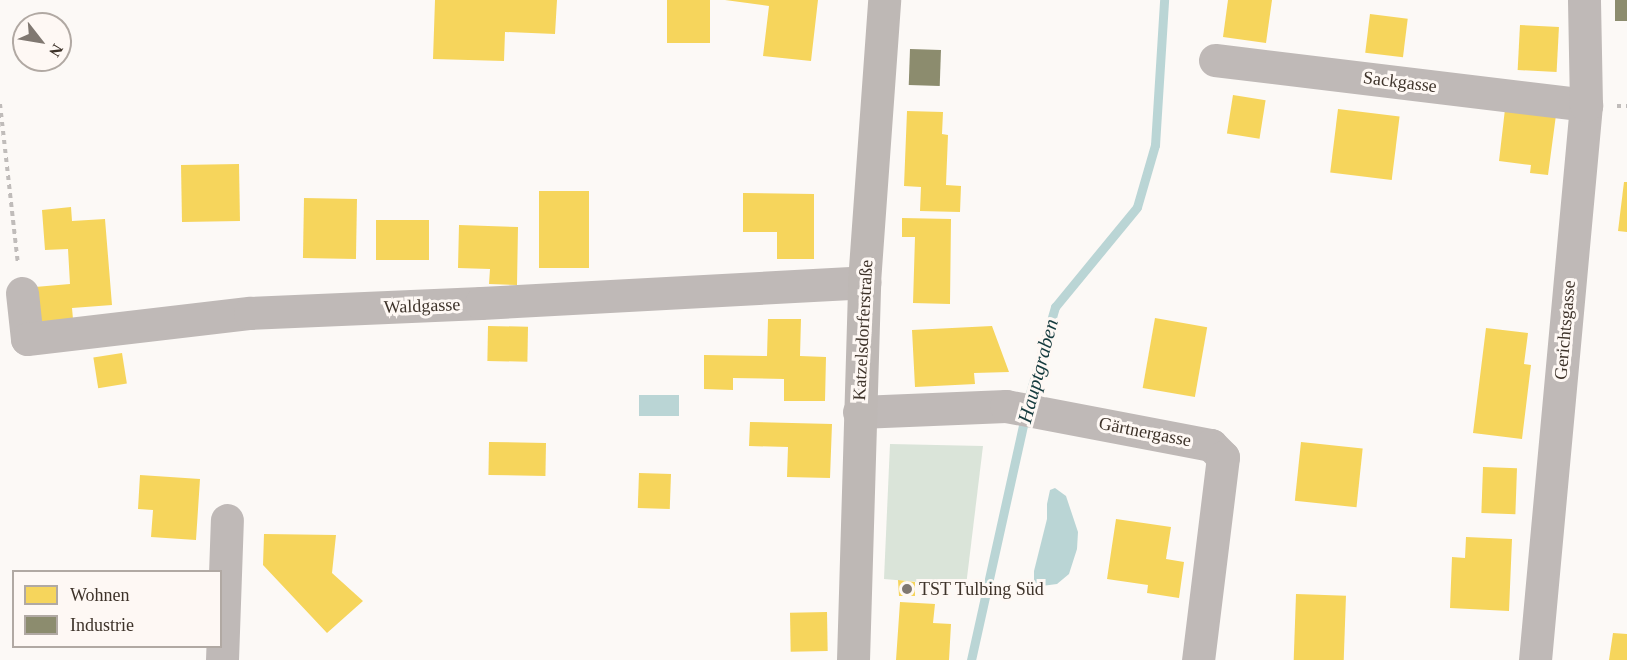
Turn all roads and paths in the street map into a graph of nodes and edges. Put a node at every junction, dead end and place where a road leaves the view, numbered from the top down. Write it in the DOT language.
graph roads {
  1 [pos="884,0"];
  2 [pos="1584,0"];
  3 [pos="1215,60"];
  4 [pos="0,104"];
  5 [pos="1586,105"];
  6 [pos="864,282"];
  7 [pos="22,293"];
  8 [pos="859,412"];
  9 [pos="227,520"];
  10 [pos="222,660"];
  11 [pos="853,660"];
  12 [pos="1198,660"];
  13 [pos="1535,660"];
  1 -- 6 [label="street, Katzelsdorferstraße"];
  2 -- 5 [label="street, Gerichtsgasse"];
  3 -- 5 [label="street, Sackgasse"];
  4 -- 7 [label="path"];
  5 -- 13 [label="street, Gerichtsgasse"];
  6 -- 7 [label="street, Waldgasse"];
  6 -- 8 [label="street, Katzelsdorferstraße"];
  8 -- 11 [label="street, Katzelsdorferstraße"];
  8 -- 12 [label="street, Gärtnergasse"];
  9 -- 10 [label="street"];
}
